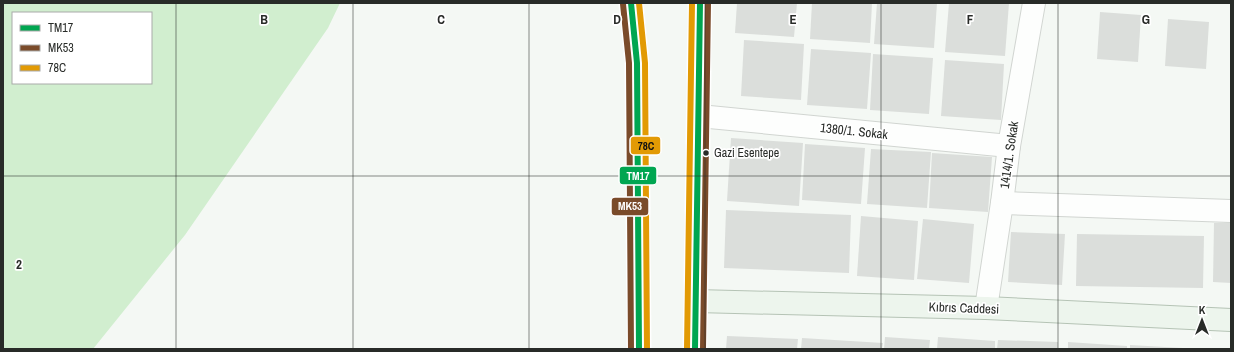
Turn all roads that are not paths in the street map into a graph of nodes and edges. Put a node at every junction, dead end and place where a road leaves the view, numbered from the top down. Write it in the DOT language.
graph roads {
  1 [pos="631,3"];
  2 [pos="700,3"];
  3 [pos="1034,3"];
  4 [pos="699,116"];
  5 [pos="1009,146"];
  6 [pos="1002,203"];
  7 [pos="1231,211"];
  8 [pos="696,301"];
  9 [pos="986,308"];
  10 [pos="1231,320"];
  11 [pos="639,349"];
  12 [pos="695,349"];
  1 -- 11 [label="main road"];
  2 -- 4 [label="main road"];
  3 -- 5 [label="street, 1414/1. Sokak"];
  4 -- 5 [label="street, 1380/1. Sokak"];
  4 -- 8 [label="main road"];
  5 -- 6 [label="street, 1414/1. Sokak"];
  6 -- 7 [label="street"];
  6 -- 9 [label="street, 1414/1. Sokak"];
  8 -- 9 [label="main road, Kıbrıs Caddesi"];
  8 -- 12 [label="main road"];
  9 -- 10 [label="main road, Kıbrıs Caddesi"];
}
